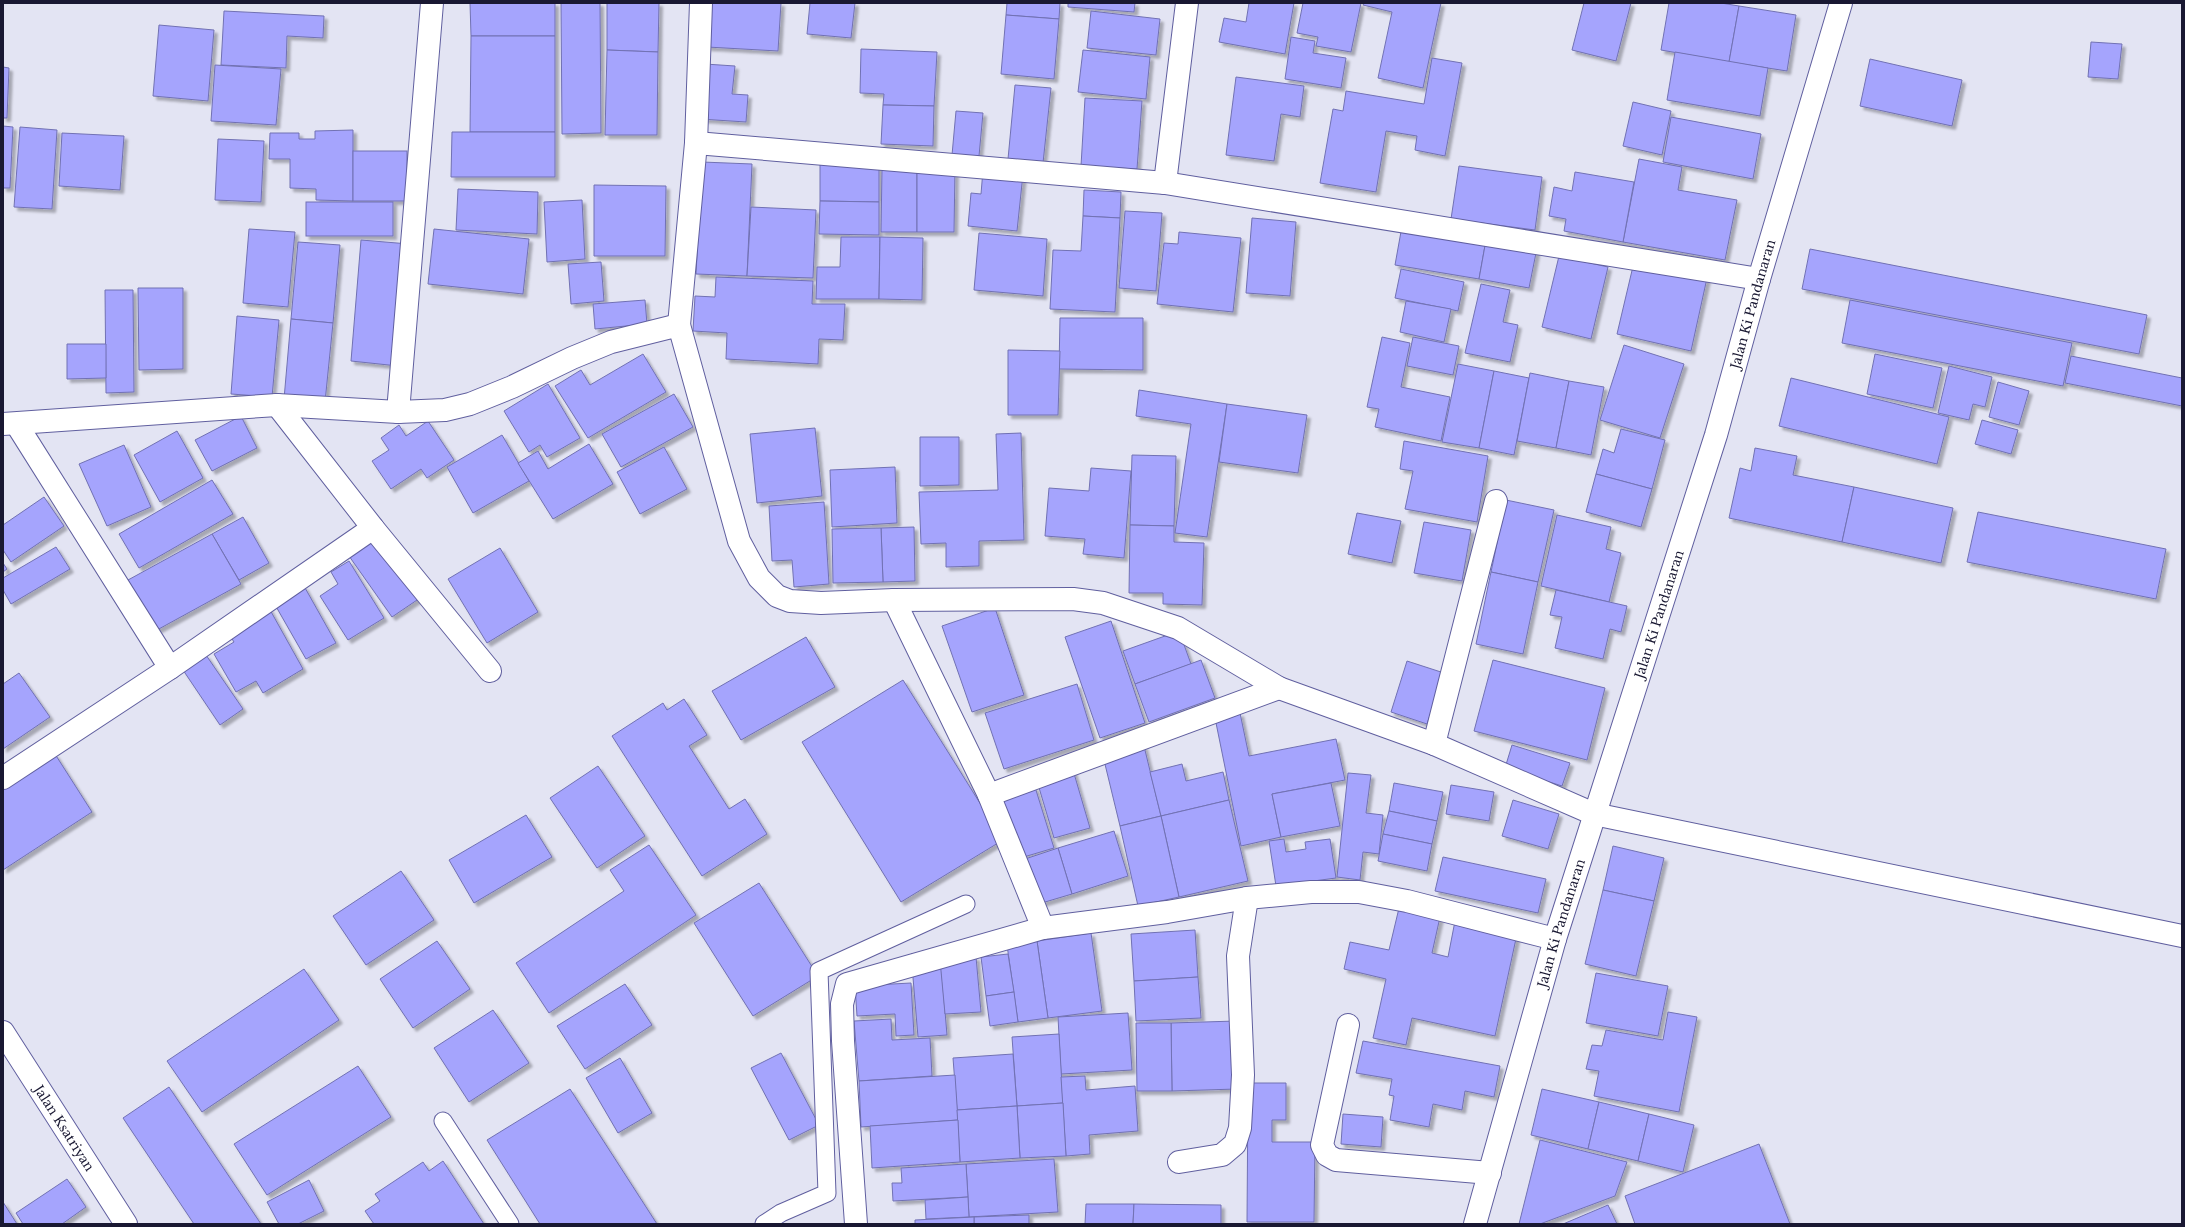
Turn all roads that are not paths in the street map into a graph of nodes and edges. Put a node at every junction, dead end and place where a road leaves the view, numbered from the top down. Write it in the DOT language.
graph roads {
  1 [pos="432,3"];
  2 [pos="702,3"];
  3 [pos="1187,3"];
  4 [pos="1839,3"];
  5 [pos="696,143"];
  6 [pos="1165,183"];
  7 [pos="1759,278"];
  8 [pos="679,325"];
  9 [pos="277,405"];
  10 [pos="398,412"];
  11 [pos="10,424"];
  12 [pos="1496,501"];
  13 [pos="373,528"];
  14 [pos="894,600"];
  15 [pos="170,668"];
  16 [pos="490,671"];
  17 [pos="1279,688"];
  18 [pos="1434,744"];
  19 [pos="3,778"];
  20 [pos="989,795"];
  21 [pos="1594,814"];
  22 [pos="1247,898"];
  23 [pos="966,904"];
  24 [pos="1043,928"];
  25 [pos="2182,936"];
  26 [pos="1555,939"];
  27 [pos="1348,1025"];
  28 [pos="3,1032"];
  29 [pos="442,1120"];
  30 [pos="1178,1162"];
  31 [pos="1490,1173"];
  32 [pos="126,1224"];
  33 [pos="510,1224"];
  34 [pos="764,1224"];
  35 [pos="856,1224"];
  36 [pos="1475,1224"];
  1 -- 10 [label="street"];
  2 -- 5 [label="street"];
  3 -- 6 [label="street"];
  4 -- 7 [label="street, Jalan Ki Pandanaran"];
  5 -- 6 [label="street"];
  5 -- 8 [label="street"];
  6 -- 7 [label="street"];
  7 -- 21 [label="street, Jalan Ki Pandanaran"];
  8 -- 10 [label="street"];
  8 -- 14 [label="street"];
  9 -- 10 [label="street"];
  9 -- 11 [label="street"];
  9 -- 13 [label="street"];
  11 -- 15 [label="street"];
  12 -- 18 [label="street"];
  13 -- 15 [label="street"];
  13 -- 16 [label="street"];
  14 -- 17 [label="street"];
  14 -- 20 [label="street"];
  15 -- 19 [label="street"];
  17 -- 18 [label="street"];
  17 -- 20 [label="street"];
  18 -- 21 [label="street"];
  20 -- 24 [label="street"];
  21 -- 25 [label="street"];
  21 -- 26 [label="street, Jalan Ki Pandanaran"];
  22 -- 24 [label="street"];
  22 -- 26 [label="street"];
  22 -- 30 [label="street"];
  23 -- 34 [label="lane"];
  24 -- 35 [label="street"];
  26 -- 31 [label="street, Jalan Ki Pandanaran"];
  27 -- 31 [label="street"];
  28 -- 32 [label="street, Jalan Ksatriyan"];
  29 -- 33 [label="lane"];
  31 -- 36 [label="street, Jalan Ki Pandanaran"];
}
